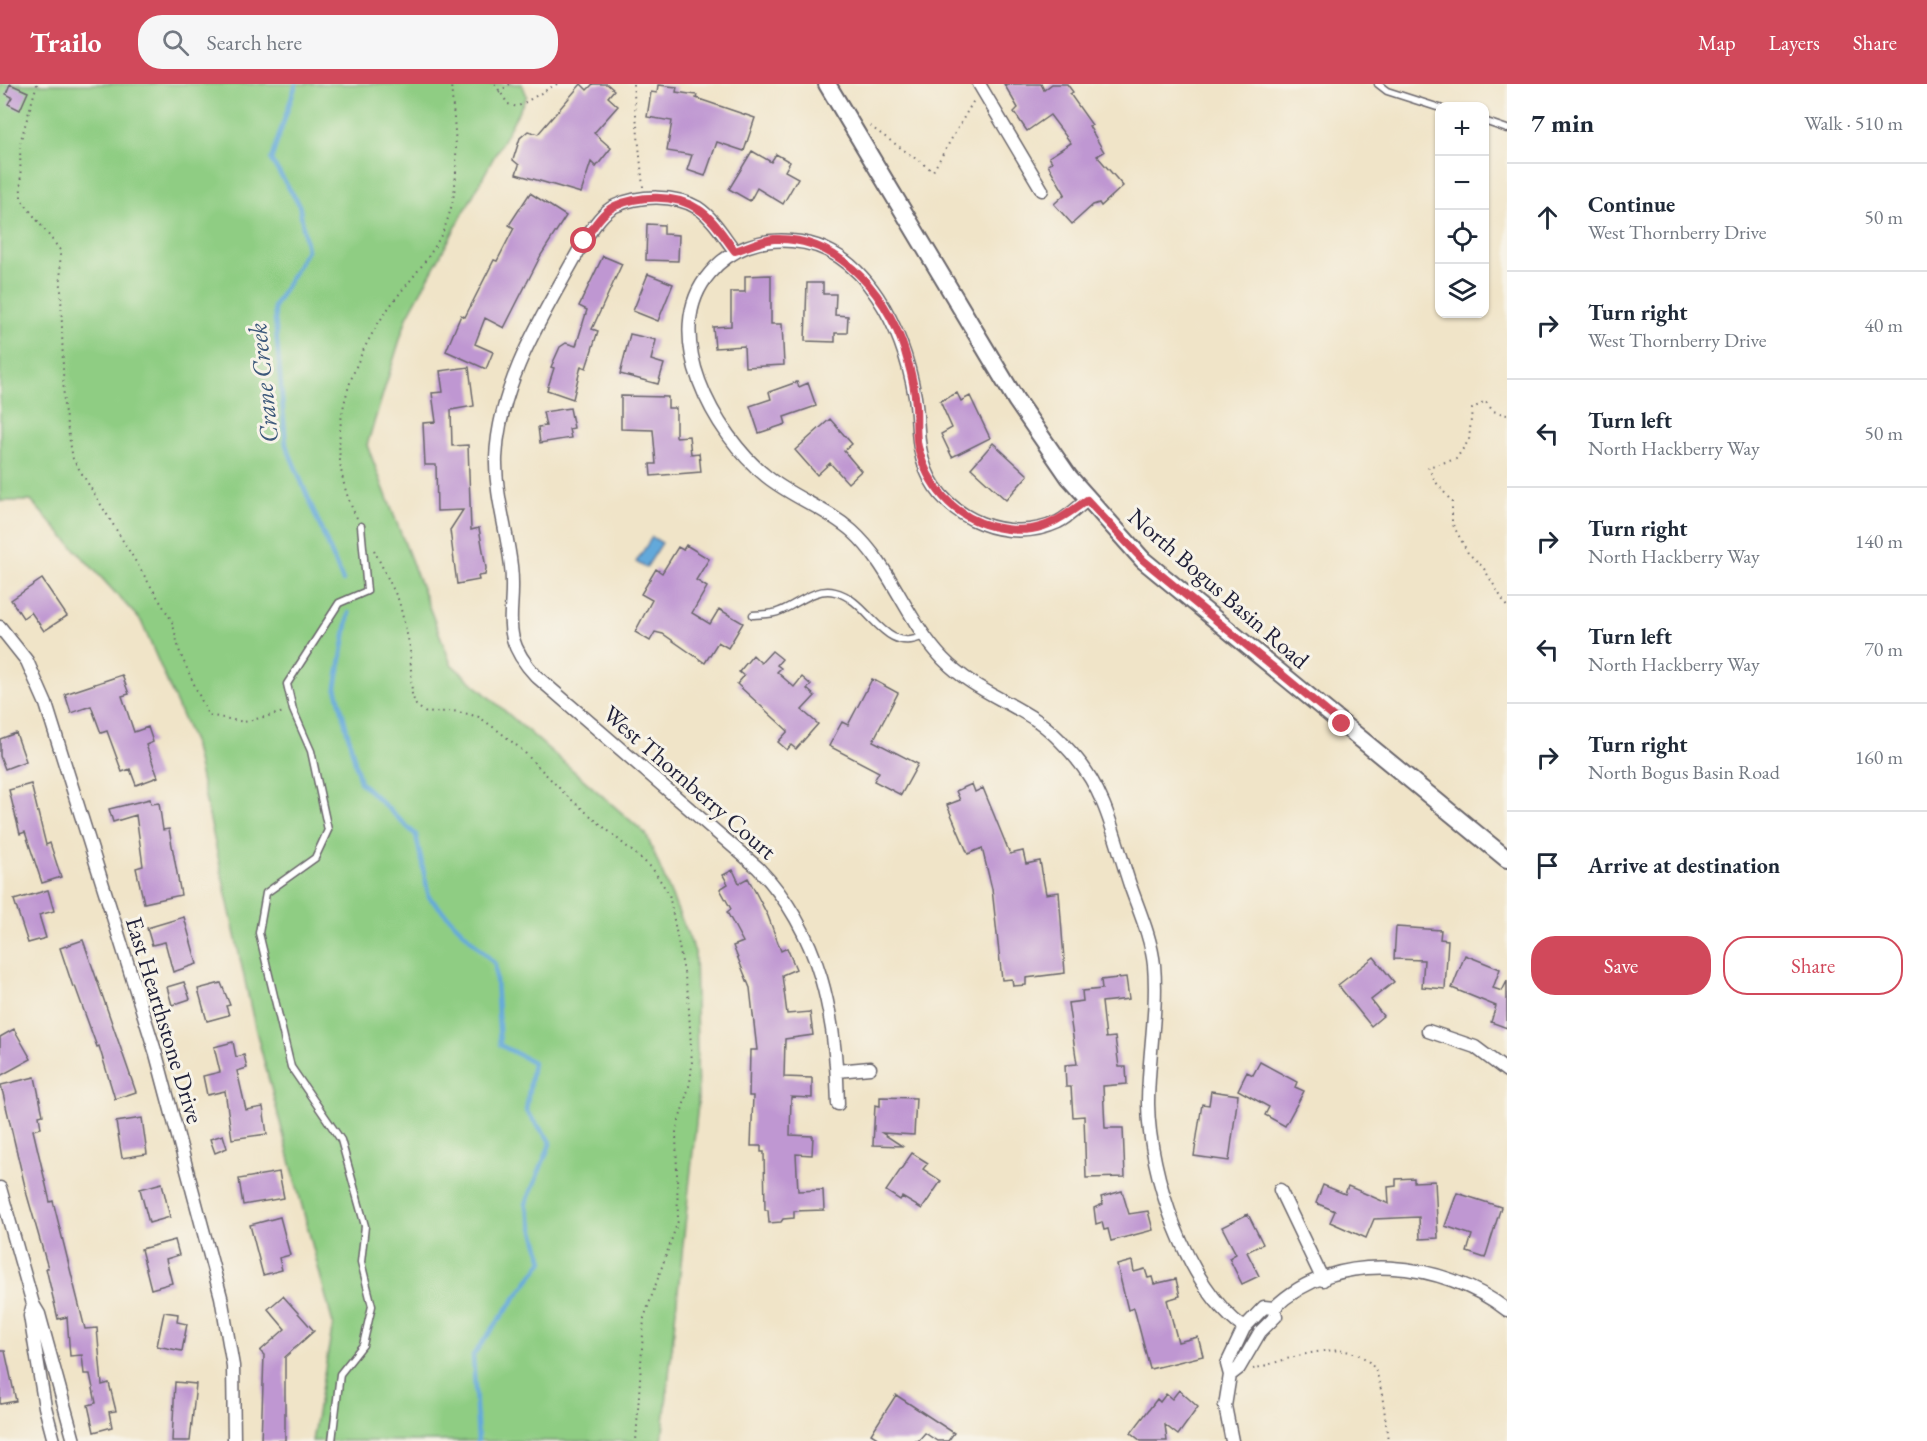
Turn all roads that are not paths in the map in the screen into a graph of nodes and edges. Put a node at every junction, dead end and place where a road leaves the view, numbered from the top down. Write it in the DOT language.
graph roads {
  1 [pos="828,84"];
  2 [pos="1378,84"];
  3 [pos="981,86"];
  4 [pos="1435,106"];
  5 [pos="1489,122"];
  6 [pos="1507,129"];
  7 [pos="1042,190"];
  8 [pos="735,251"];
  9 [pos="1087,500"];
  10 [pos="361,526"];
  11 [pos="753,615"];
  12 [pos="0,627"];
  13 [pos="923,636"];
  14 [pos="1507,860"];
  15 [pos="1428,1031"];
  16 [pos="870,1068"];
  17 [pos="837,1071"];
  18 [pos="1507,1071"];
  19 [pos="838,1104"];
  20 [pos="0,1188"];
  21 [pos="1280,1190"];
  22 [pos="1323,1280"];
  23 [pos="33,1304"];
  24 [pos="1274,1308"];
  25 [pos="1507,1311"];
  26 [pos="1244,1328"];
  27 [pos="1230,1376"];
  28 [pos="54,1441"];
  29 [pos="74,1441"];
  30 [pos="234,1441"];
  31 [pos="332,1441"];
  32 [pos="1232,1441"];
  1 -- 9 [label="street, North Bogus Basin Road"];
  2 -- 4 [label="lane"];
  3 -- 7 [label="street"];
  5 -- 6 [label="lane"];
  8 -- 9 [label="street"];
  8 -- 13 [label="street"];
  8 -- 17 [label="street, West Thornberry Court"];
  9 -- 14 [label="street, North Bogus Basin Road"];
  10 -- 31 [label="lane"];
  11 -- 13 [label="lane"];
  12 -- 30 [label="street, East Hearthstone Drive"];
  13 -- 26 [label="street"];
  15 -- 18 [label="street"];
  16 -- 17 [label="street"];
  17 -- 19 [label="street, West Thornberry Court"];
  20 -- 23 [label="street"];
  21 -- 22 [label="street"];
  22 -- 24 [label="street"];
  22 -- 25 [label="street"];
  23 -- 28 [label="street"];
  23 -- 29 [label="street"];
  24 -- 26 [label="street"];
  24 -- 27 [label="street"];
  26 -- 27 [label="street"];
  27 -- 32 [label="street"];
}
